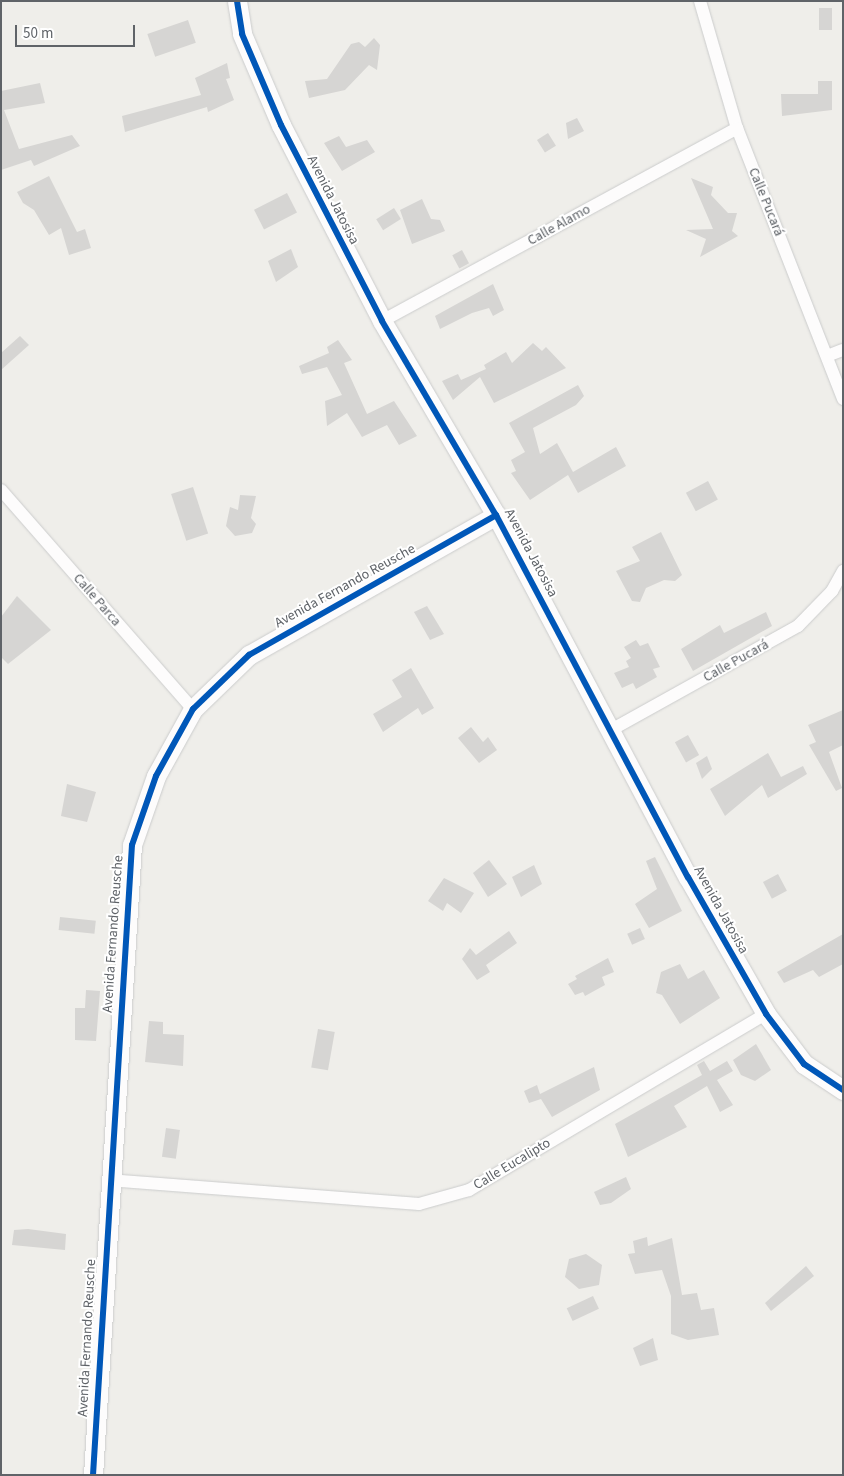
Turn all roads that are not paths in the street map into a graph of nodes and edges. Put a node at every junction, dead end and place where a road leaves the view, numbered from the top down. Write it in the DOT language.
graph roads {
  1 [pos="237,1"];
  2 [pos="700,1"];
  3 [pos="737,128"];
  4 [pos="382,321"];
  5 [pos="843,350"];
  6 [pos="827,356"];
  7 [pos="843,399"];
  8 [pos="1,490"];
  9 [pos="496,515"];
  10 [pos="843,571"];
  11 [pos="193,709"];
  12 [pos="611,730"];
  13 [pos="766,1014"];
  14 [pos="843,1090"];
  15 [pos="108,1180"];
  16 [pos="92,1475"];
  1 -- 4 [label="street, Avenida Jatosisa"];
  2 -- 3 [label="street, Calle Pucará"];
  3 -- 4 [label="street, Calle Alamo"];
  3 -- 6 [label="street, Calle Pucará"];
  4 -- 9 [label="street, Avenida Jatosisa"];
  5 -- 6 [label="street"];
  6 -- 7 [label="street, Calle Pucará"];
  8 -- 11 [label="street, Calle Parca"];
  9 -- 11 [label="street, Avenida Fernando Reusche"];
  9 -- 12 [label="street, Avenida Jatosisa"];
  10 -- 12 [label="street, Calle Pucará"];
  11 -- 15 [label="street, Avenida Fernando Reusche"];
  12 -- 13 [label="street, Avenida Jatosisa"];
  13 -- 14 [label="street, Avenida Jatosisa"];
  13 -- 15 [label="street, Calle Eucalipto"];
  15 -- 16 [label="street, Avenida Fernando Reusche"];
}
